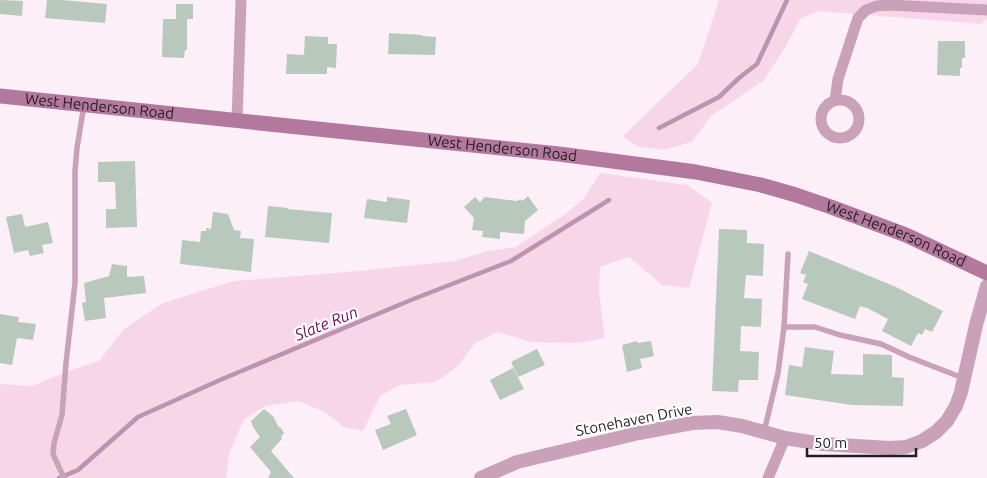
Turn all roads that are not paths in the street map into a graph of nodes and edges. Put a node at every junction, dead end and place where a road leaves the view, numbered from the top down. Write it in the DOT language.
graph roads {
  1 [pos="241,0"];
  2 [pos="987,10"];
  3 [pos="0,96"];
  4 [pos="835,100"];
  5 [pos="84,105"];
  6 [pos="237,121"];
  7 [pos="788,254"];
  8 [pos="987,273"];
  9 [pos="987,286"];
  10 [pos="784,327"];
  11 [pos="964,378"];
  12 [pos="764,432"];
  13 [pos="785,438"];
  14 [pos="64,478"];
  15 [pos="481,478"];
  16 [pos="768,478"];
  1 -- 6 [label="street"];
  2 -- 4 [label="street"];
  3 -- 5 [label="main road, West Henderson Road"];
  5 -- 6 [label="main road, West Henderson Road"];
  5 -- 14 [label="lane"];
  6 -- 8 [label="main road, West Henderson Road"];
  7 -- 10 [label="lane"];
  9 -- 11 [label="street, Stonehaven Drive"];
  10 -- 11 [label="lane"];
  10 -- 12 [label="lane"];
  11 -- 13 [label="street, Stonehaven Drive"];
  12 -- 13 [label="street, Stonehaven Drive"];
  12 -- 15 [label="street, Stonehaven Drive"];
  13 -- 16 [label="street"];
}
